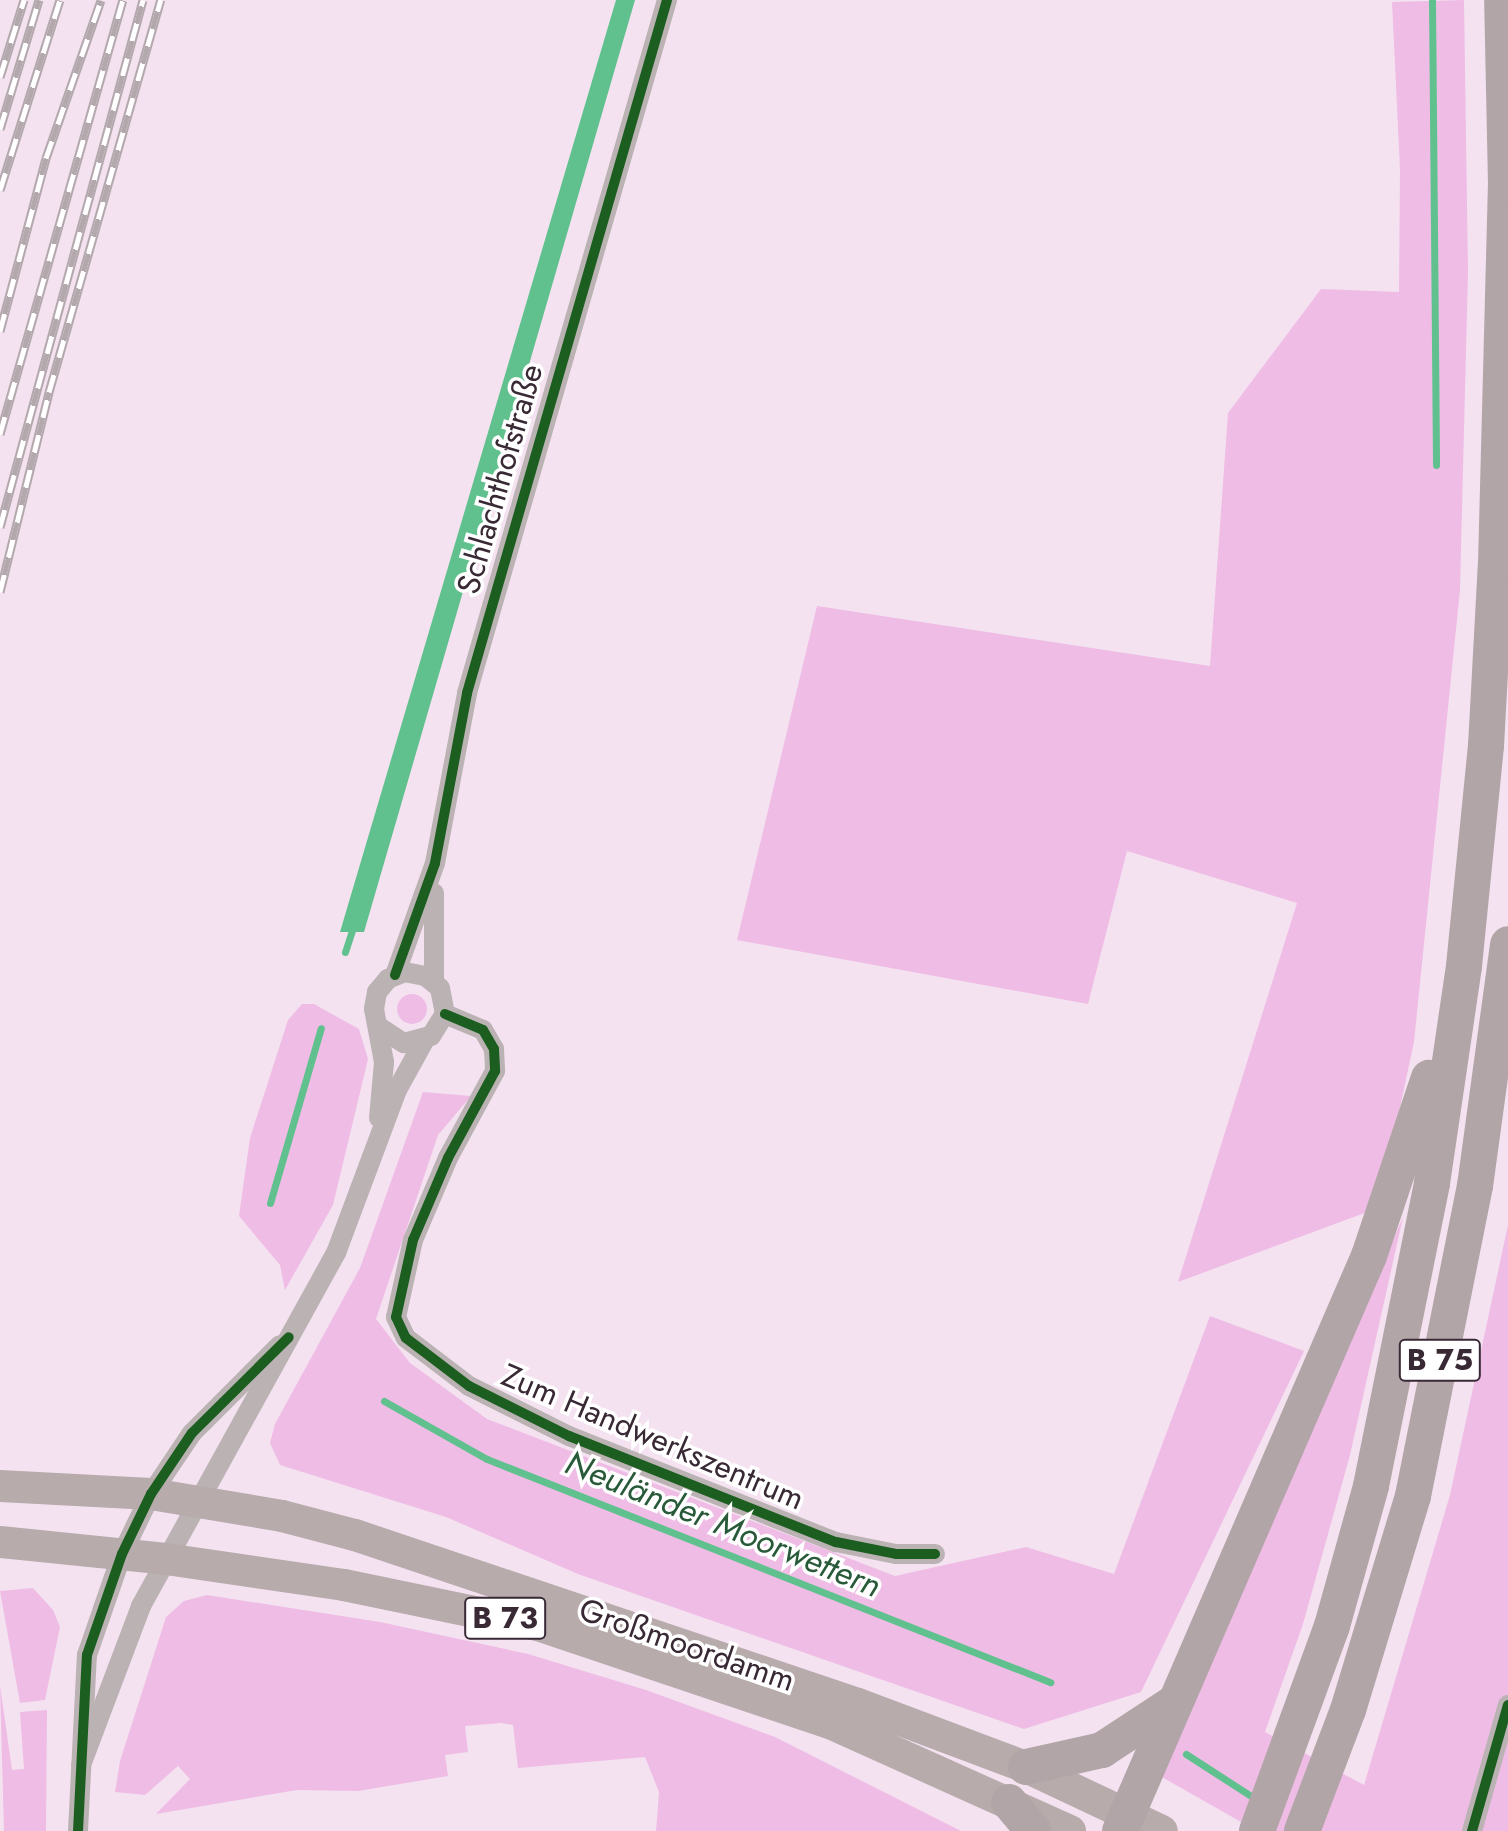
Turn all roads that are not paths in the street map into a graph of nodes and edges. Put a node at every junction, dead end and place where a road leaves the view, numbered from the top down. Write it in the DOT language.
graph roads {
  1 [pos="667,0"];
  2 [pos="1502,0"];
  3 [pos="435,863"];
  4 [pos="1508,944"];
  5 [pos="1464,966"];
  6 [pos="395,975"];
  7 [pos="434,981"];
  8 [pos="445,1014"];
  9 [pos="379,1027"];
  10 [pos="424,1041"];
  11 [pos="376,1142"];
  12 [pos="289,1337"];
  13 [pos="0,1486"];
  14 [pos="151,1494"];
  15 [pos="198,1501"];
  16 [pos="0,1542"];
  17 [pos="122,1554"];
  18 [pos="935,1554"];
  19 [pos="166,1559"];
  20 [pos="1177,1701"];
  21 [pos="1508,1705"];
  22 [pos="81,1765"];
  23 [pos="1026,1767"];
  24 [pos="1009,1802"];
  25 [pos="1124,1822"];
  26 [pos="78,1831"];
  27 [pos="1033,1831"];
  28 [pos="1070,1831"];
  29 [pos="1162,1831"];
  30 [pos="1257,1831"];
  31 [pos="1302,1831"];
  32 [pos="1472,1831"];
  1 -- 3 [label="street, Schlachthofstraße"];
  2 -- 5 [label="highway, B 75"];
  3 -- 6 [label="street, Schlachthofstraße"];
  3 -- 7 [label="street, Schlachthofstraße"];
  4 -- 31 [label="highway, B 75"];
  5 -- 20 [label="highway, B 75"];
  5 -- 30 [label="highway, B 75"];
  6 -- 7 [label="street"];
  6 -- 9 [label="street, Schlachthofstraße"];
  7 -- 8 [label="street, Schlachthofstraße"];
  8 -- 10 [label="street, Schlachthofstraße"];
  8 -- 18 [label="street, Zum Handwerkszentrum"];
  9 -- 10 [label="street"];
  9 -- 11 [label="street, Schlachthofstraße"];
  10 -- 11 [label="street, Schlachthofstraße"];
  11 -- 12 [label="street, Schlachthofstraße"];
  12 -- 14 [label="street, Schlachthofstraße"];
  12 -- 15 [label="street, Schlachthofstraße"];
  13 -- 14 [label="main road, B 73"];
  14 -- 15 [label="main road, Großmoordamm / B 73"];
  14 -- 17 [label="street, Schlachthofstraße"];
  15 -- 19 [label="street, Schlachthofstraße"];
  15 -- 23 [label="main road, Großmoordamm / B 73"];
  16 -- 17 [label="main road, B 73"];
  17 -- 19 [label="main road, Großmoordamm / B 73"];
  17 -- 22 [label="street, Schlachthofstraße"];
  19 -- 22 [label="street, Schlachthofstraße"];
  19 -- 24 [label="main road, Großmoordamm / B 73"];
  20 -- 23 [label="highway"];
  20 -- 25 [label="highway, B 75"];
  21 -- 32 [label="street"];
  22 -- 26 [label="street, Schlachthofstraße"];
  23 -- 25 [label="main road, Großmoordamm / B 73"];
  24 -- 27 [label="highway"];
  24 -- 28 [label="main road, Großmoordamm / B 73"];
  25 -- 29 [label="main road, Großmoordamm / B 73"];
}
